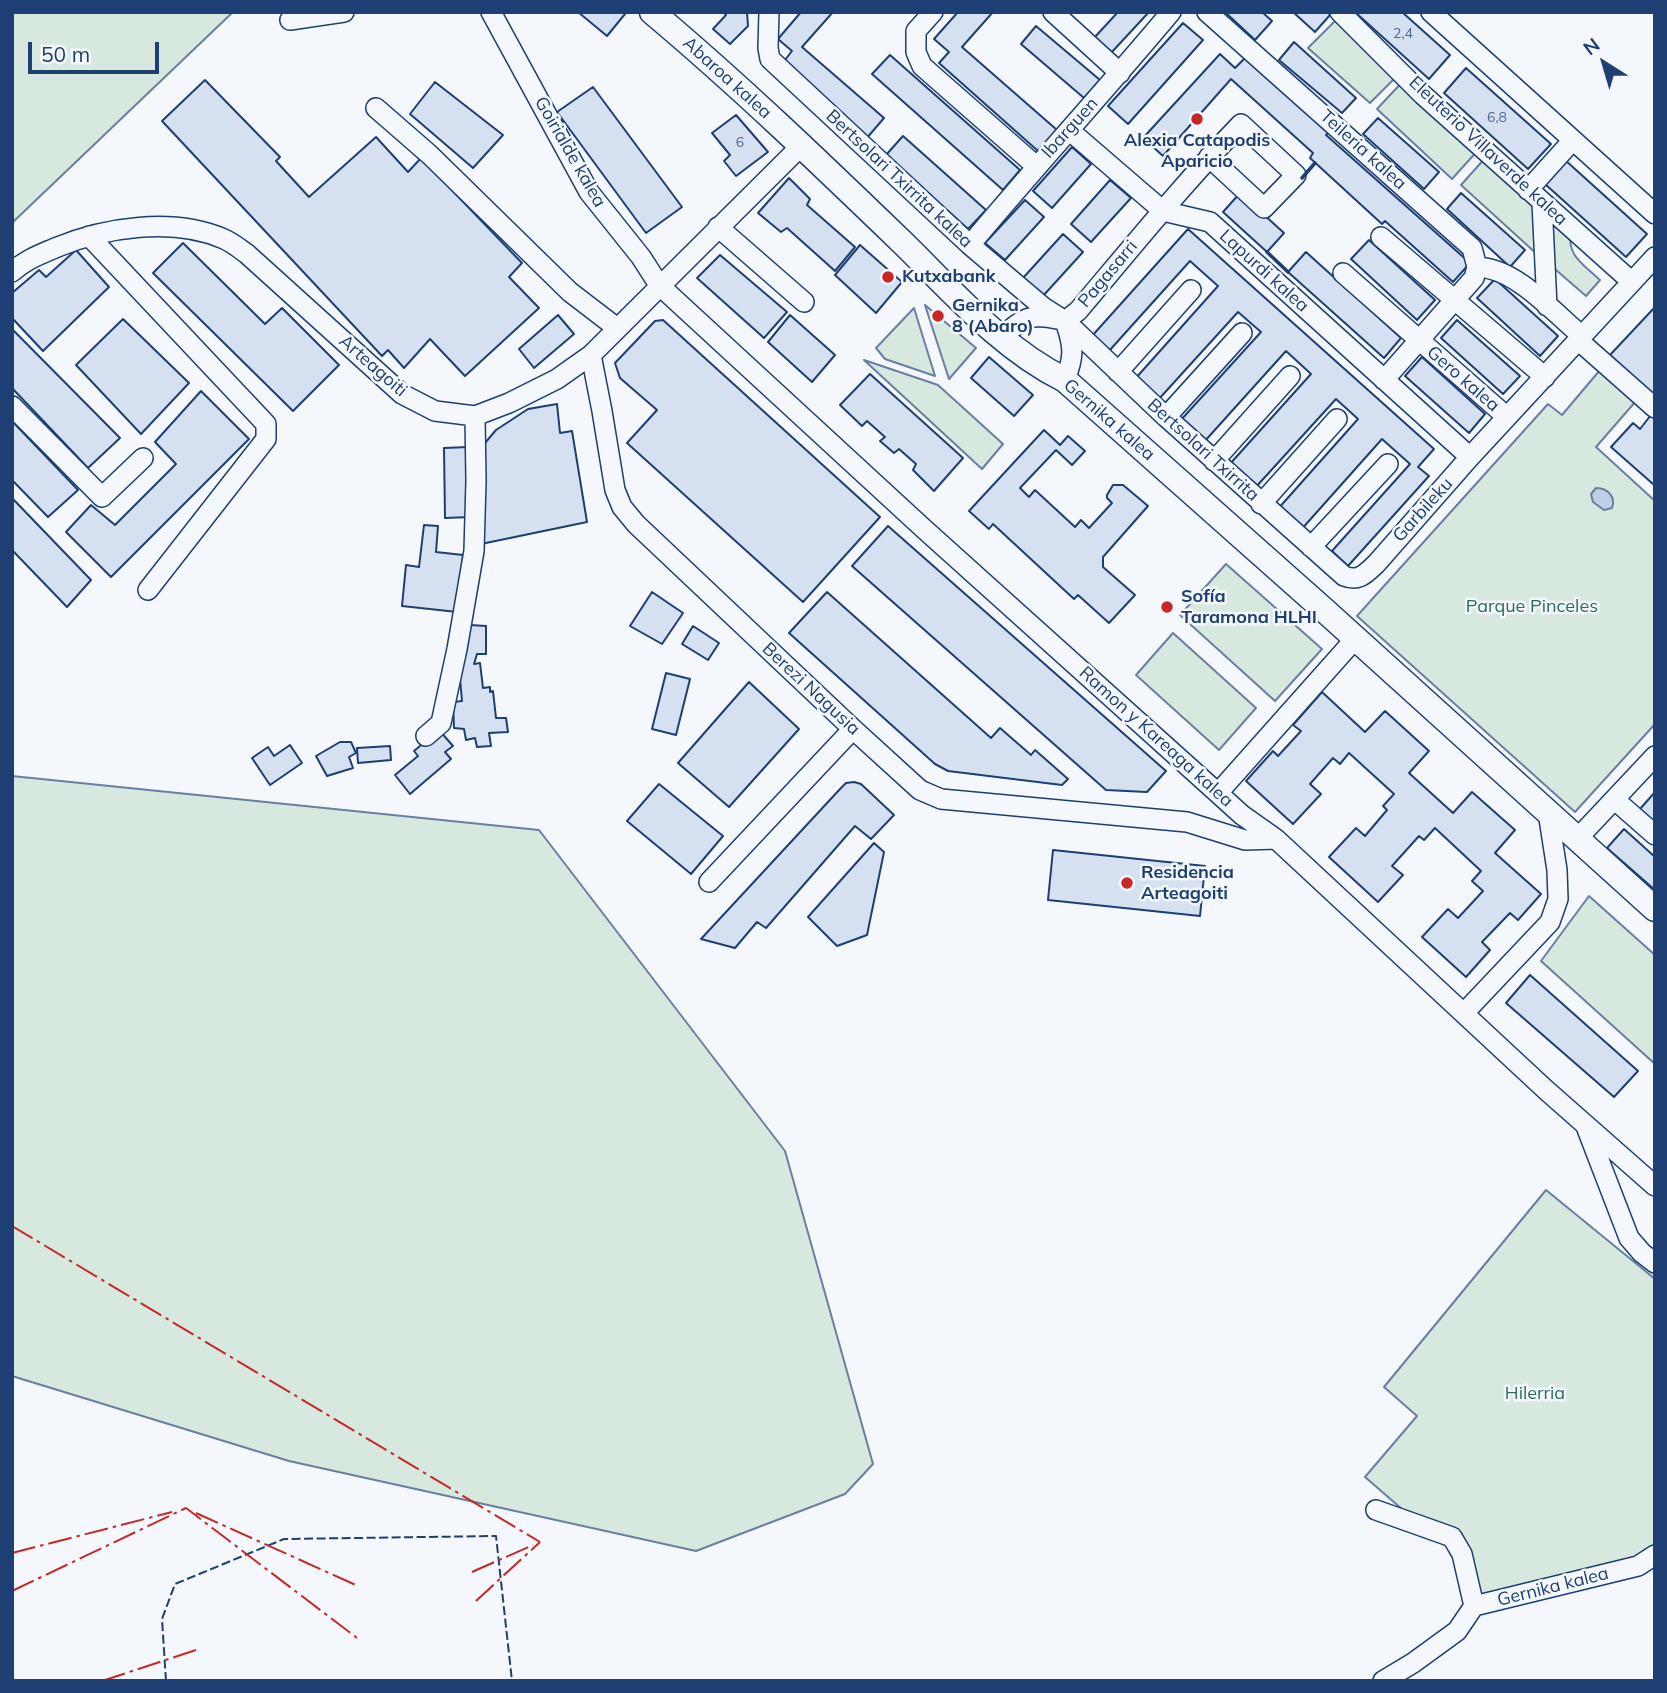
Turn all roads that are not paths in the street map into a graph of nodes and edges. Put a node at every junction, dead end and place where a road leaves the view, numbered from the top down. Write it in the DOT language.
graph roads {
  1 [pos="344,12"];
  2 [pos="491,12"];
  3 [pos="652,12"];
  4 [pos="769,12"];
  5 [pos="933,12"];
  6 [pos="1053,12"];
  7 [pos="1171,12"];
  8 [pos="1207,12"];
  9 [pos="1431,12"];
  10 [pos="1343,15"];
  11 [pos="290,20"];
  12 [pos="1120,73"];
  13 [pos="376,108"];
  14 [pos="1069,130"];
  15 [pos="1573,140"];
  16 [pos="801,146"];
  17 [pos="1209,157"];
  18 [pos="1036,166"];
  19 [pos="1535,196"];
  20 [pos="1163,211"];
  21 [pos="1655,214"];
  22 [pos="718,227"];
  23 [pos="89,236"];
  24 [pos="1381,237"];
  25 [pos="970,245"];
  26 [pos="1655,257"];
  27 [pos="1477,267"];
  28 [pos="12,272"];
  29 [pos="1343,273"];
  30 [pos="1632,282"];
  31 [pos="659,285"];
  32 [pos="1191,290"];
  33 [pos="1454,301"];
  34 [pos="804,302"];
  35 [pos="1546,306"];
  36 [pos="1065,321"];
  37 [pos="617,328"];
  38 [pos="1241,333"];
  39 [pos="1002,337"];
  40 [pos="1580,338"];
  41 [pos="1420,340"];
  42 [pos="590,355"];
  43 [pos="1118,372"];
  44 [pos="1290,376"];
  45 [pos="1545,377"];
  46 [pos="1065,380"];
  47 [pos="1384,380"];
  48 [pos="12,406"];
  49 [pos="1655,408"];
  50 [pos="475,416"];
  51 [pos="1166,417"];
  52 [pos="1507,417"];
  53 [pos="1337,419"];
  54 [pos="1471,457"];
  55 [pos="143,458"];
  56 [pos="1214,461"];
  57 [pos="1388,464"];
  58 [pos="1261,504"];
  59 [pos="1311,547"];
  60 [pos="1344,576"];
  61 [pos="148,590"];
  62 [pos="1355,639"];
  63 [pos="853,729"];
  64 [pos="426,736"];
  65 [pos="1655,756"];
  66 [pos="1218,793"];
  67 [pos="1615,800"];
  68 [pos="1548,812"];
  69 [pos="1242,815"];
  70 [pos="1187,822"];
  71 [pos="1222,831"];
  72 [pos="1655,835"];
  73 [pos="1577,838"];
  74 [pos="1276,839"];
  75 [pos="709,882"];
  76 [pos="1655,909"];
  77 [pos="1464,1013"];
  78 [pos="1585,1124"];
  79 [pos="1655,1186"];
  80 [pos="1655,1264"];
  81 [pos="1376,1510"];
  82 [pos="1655,1555"];
  83 [pos="1474,1606"];
  84 [pos="1383,1681"];
  1 -- 11 [label="street"];
  2 -- 31 [label="street, Goirialde kalea"];
  3 -- 16 [label="main road, Abaroa kalea"];
  4 -- 25 [label="street, Bertsolari Txirrita kalea"];
  5 -- 18 [label="street"];
  6 -- 12 [label="street"];
  7 -- 12 [label="street, Ibarguen"];
  8 -- 27 [label="street, Teileria kalea"];
  9 -- 15 [label="street"];
  10 -- 19 [label="street, Eleuterio Villaverde kalea"];
  12 -- 14 [label="street, Ibarguen"];
  13 -- 37 [label="street"];
  14 -- 18 [label="street, Ibarguen"];
  14 -- 20 [label="street, Lapurdi kalea"];
  15 -- 19 [label="street"];
  15 -- 21 [label="street"];
  16 -- 22 [label="street, Arteagoiti"];
  16 -- 39 [label="main road, Gernika kalea"];
  17 -- 17 [label="street, Pagasarri"];
  17 -- 20 [label="street, Pagasarri"];
  18 -- 25 [label="street, Ibarguen"];
  19 -- 30 [label="street, Eleuterio Villaverde kalea"];
  19 -- 35 [label="street"];
  20 -- 36 [label="street, Pagasarri"];
  20 -- 47 [label="street, Lapurdi kalea"];
  22 -- 31 [label="street, Arteagoiti"];
  22 -- 34 [label="street"];
  23 -- 28 [label="street, Arteagoiti"];
  23 -- 50 [label="street, Arteagoiti"];
  23 -- 61 [label="street"];
  24 -- 33 [label="street"];
  25 -- 36 [label="street, Bertsolari Txirrita kalea"];
  26 -- 30 [label="street"];
  27 -- 33 [label="street"];
  27 -- 35 [label="street"];
  29 -- 41 [label="street"];
  30 -- 40 [label="street"];
  31 -- 37 [label="street, Arteagoiti"];
  31 -- 66 [label="street, Ramon y Kareaga kalea"];
  32 -- 43 [label="street"];
  33 -- 41 [label="street"];
  33 -- 45 [label="street"];
  35 -- 40 [label="street"];
  36 -- 39 [label="street"];
  36 -- 43 [label="street, Bertsolari Txirrita"];
  36 -- 46 [label="street, Pagasarri"];
  37 -- 42 [label="street, Arteagoiti"];
  38 -- 51 [label="street"];
  39 -- 46 [label="main road, Gernika kalea"];
  40 -- 45 [label="street"];
  40 -- 49 [label="street"];
  41 -- 47 [label="street"];
  41 -- 52 [label="street, Gero kalea"];
  42 -- 50 [label="street, Arteagoiti"];
  42 -- 63 [label="street, Berezi Nagusia"];
  43 -- 51 [label="street, Bertsolari Txirrita"];
  44 -- 56 [label="street"];
  45 -- 52 [label="street"];
  46 -- 62 [label="main road, Gernika kalea"];
  47 -- 54 [label="street, Lapurdi kalea"];
  48 -- 55 [label="street"];
  50 -- 64 [label="street"];
  51 -- 56 [label="street, Bertsolari Txirrita"];
  52 -- 54 [label="street"];
  53 -- 58 [label="street"];
  54 -- 60 [label="street, Garbileku"];
  56 -- 58 [label="street, Bertsolari Txirrita"];
  57 -- 59 [label="street"];
  58 -- 59 [label="street, Bertsolari Txirrita"];
  59 -- 60 [label="street, Bertsolari Txirrita"];
  62 -- 66 [label="street"];
  62 -- 68 [label="main road, Gernika kalea"];
  63 -- 70 [label="street, Berezi Nagusia"];
  63 -- 75 [label="street"];
  65 -- 67 [label="street"];
  66 -- 69 [label="street, Ramon y Kareaga kalea"];
  66 -- 70 [label="street"];
  67 -- 72 [label="street"];
  67 -- 73 [label="street"];
  68 -- 73 [label="main road, Gernika kalea"];
  68 -- 77 [label="street"];
  69 -- 71 [label="street"];
  69 -- 74 [label="street, Ramon y Kareaga kalea"];
  70 -- 71 [label="street, Berezi Nagusia"];
  71 -- 74 [label="street, Berezi Nagusia"];
  73 -- 76 [label="main road, Gernika kalea"];
  74 -- 77 [label="street, Ramon y Kareaga kalea"];
  77 -- 78 [label="street, Ramon y Kareaga kalea"];
  78 -- 79 [label="street, Ramon y Kareaga kalea"];
  78 -- 80 [label="street"];
  81 -- 83 [label="street, Gernika kalea"];
  82 -- 83 [label="street, Gernika kalea"];
  83 -- 84 [label="street"];
}
